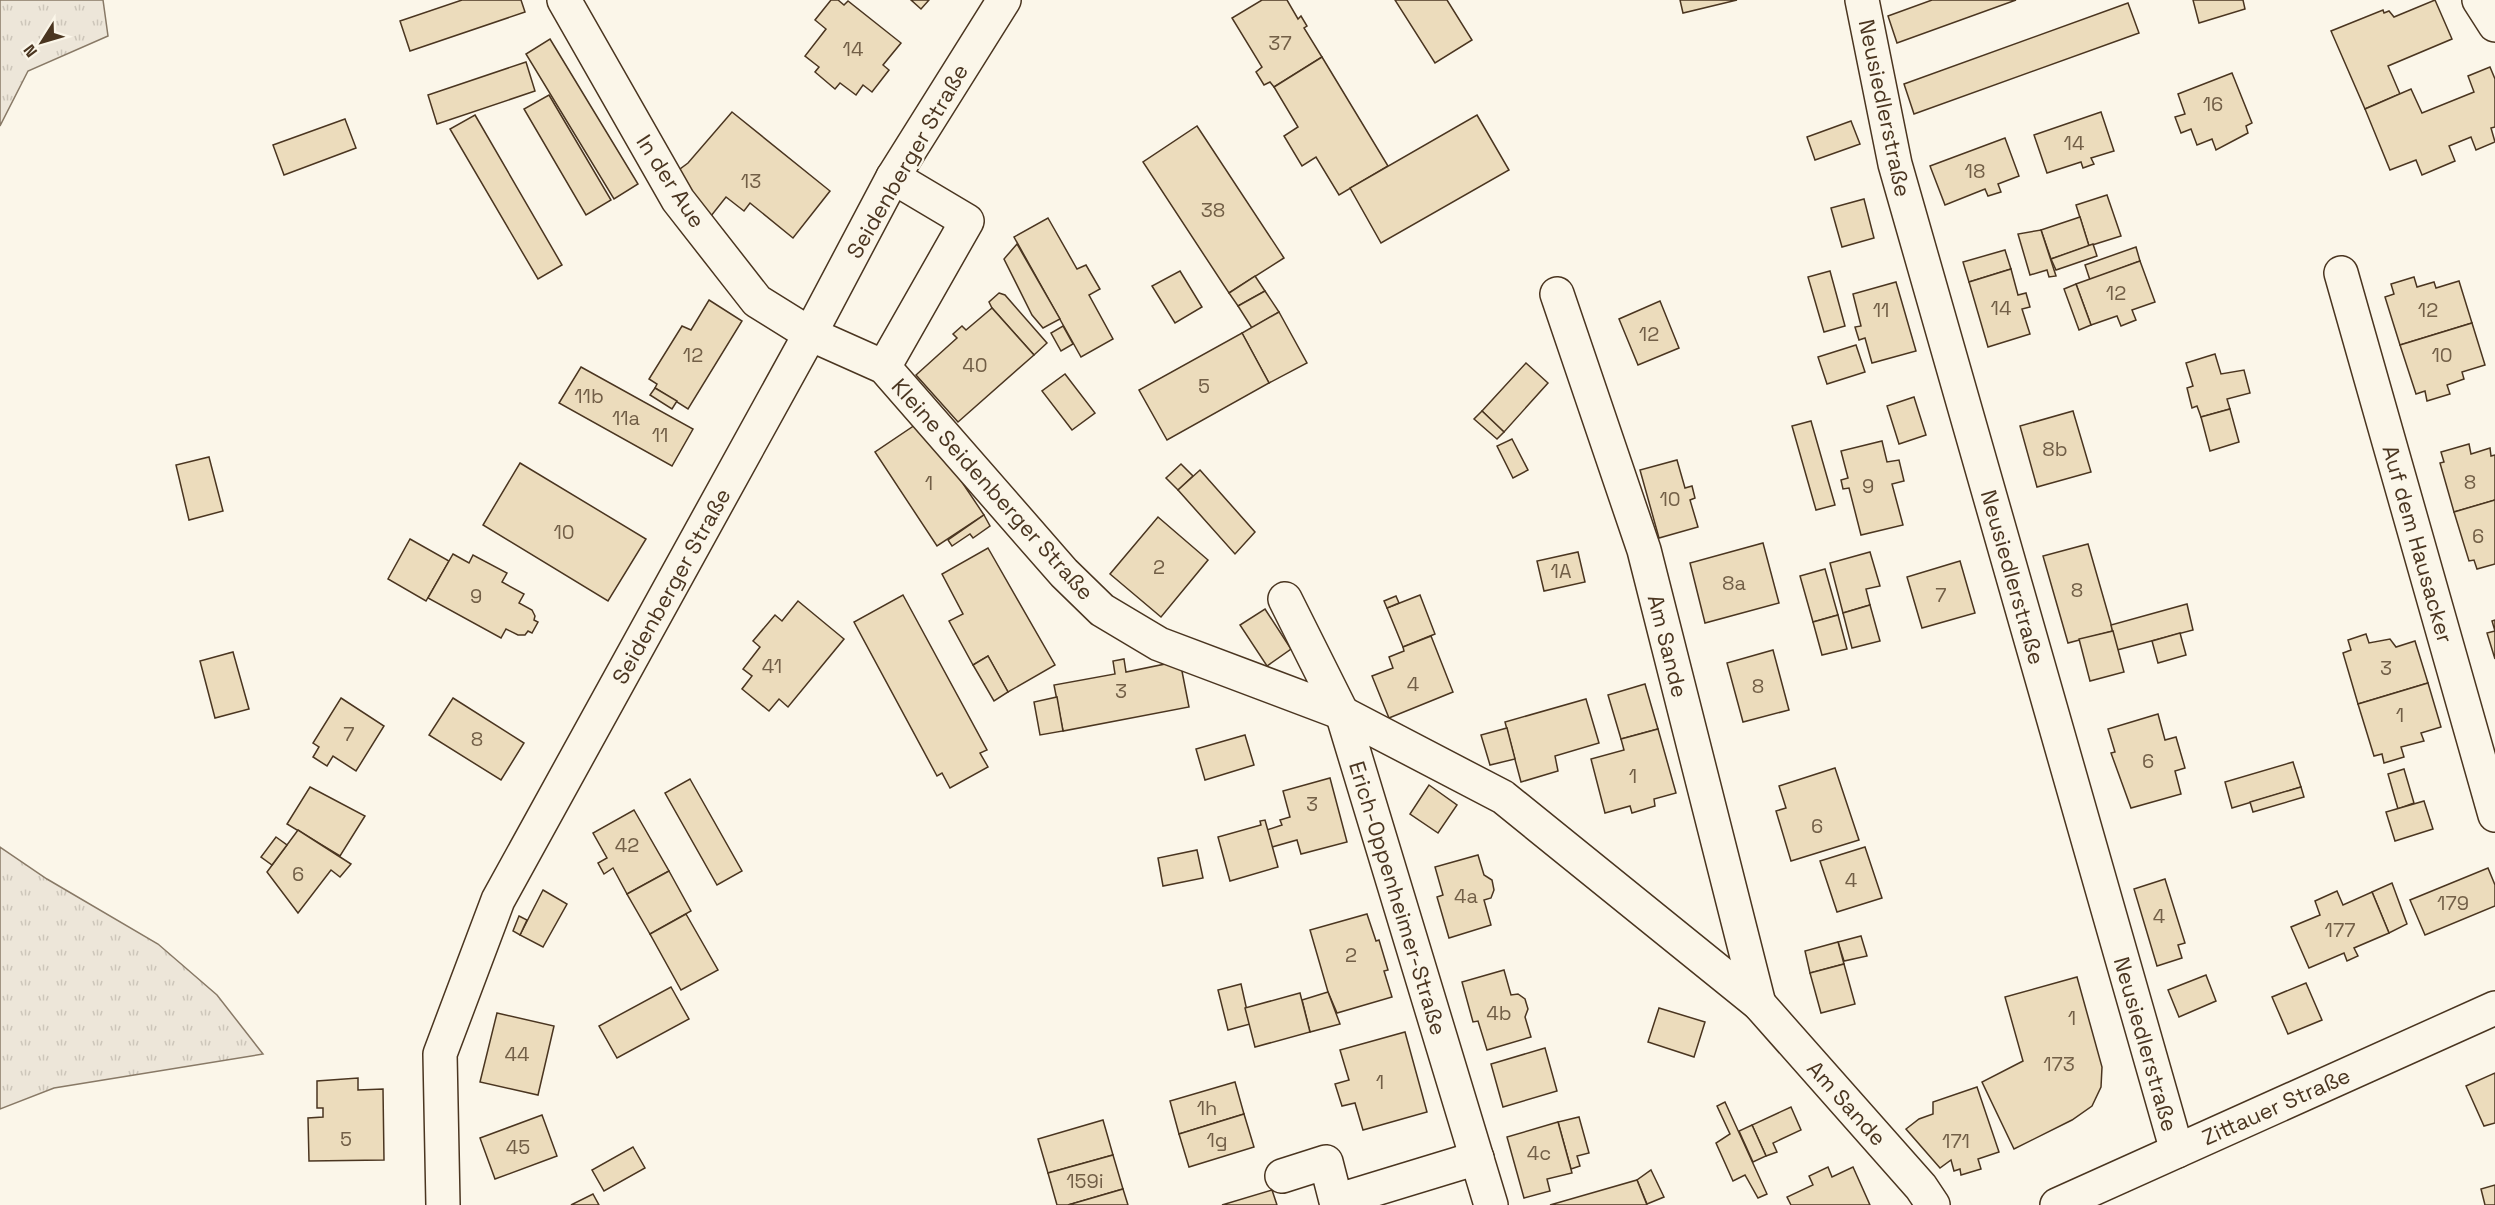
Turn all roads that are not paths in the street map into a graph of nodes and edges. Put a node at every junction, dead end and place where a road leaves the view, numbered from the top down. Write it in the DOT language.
graph roads {
  1 [pos="564,0"];
  2 [pos="1004,0"];
  3 [pos="1862,0"];
  4 [pos="2479,0"];
  5 [pos="2495,25"];
  6 [pos="893,177"];
  7 [pos="2341,273"];
  8 [pos="1557,294"];
  9 [pos="810,334"];
  10 [pos="884,367"];
  11 [pos="1284,599"];
  12 [pos="1342,713"];
  13 [pos="2495,814"];
  14 [pos="1759,1004"];
  15 [pos="2495,1008"];
  16 [pos="2176,1151"];
  17 [pos="1477,1158"];
  18 [pos="1282,1176"];
  19 [pos="443,1205"];
  20 [pos="1491,1205"];
  21 [pos="1933,1205"];
  22 [pos="2057,1205"];
  1 -- 9 [label="street, In der Aue"];
  2 -- 6 [label="street, Seidenberger Straße"];
  3 -- 16 [label="street, Neusiedlerstraße"];
  4 -- 5 [label="street"];
  6 -- 9 [label="street, Seidenberger Straße"];
  6 -- 10 [label="street"];
  7 -- 13 [label="street, Auf dem Hausacker"];
  8 -- 14 [label="street, Am Sande"];
  9 -- 10 [label="street, Kleine Seidenberger Straße"];
  9 -- 19 [label="street, Seidenberger Straße"];
  10 -- 12 [label="street, Kleine Seidenberger Straße"];
  11 -- 12 [label="street, Erich-Oppenheimer-Straße"];
  12 -- 14 [label="street, Am Sande"];
  12 -- 17 [label="street, Erich-Oppenheimer-Straße"];
  14 -- 21 [label="street, Am Sande"];
  15 -- 16 [label="street, Zittauer Straße"];
  16 -- 22 [label="street, Zittauer Straße"];
  17 -- 18 [label="street"];
  17 -- 20 [label="street, Erich-Oppenheimer-Straße"];
}
